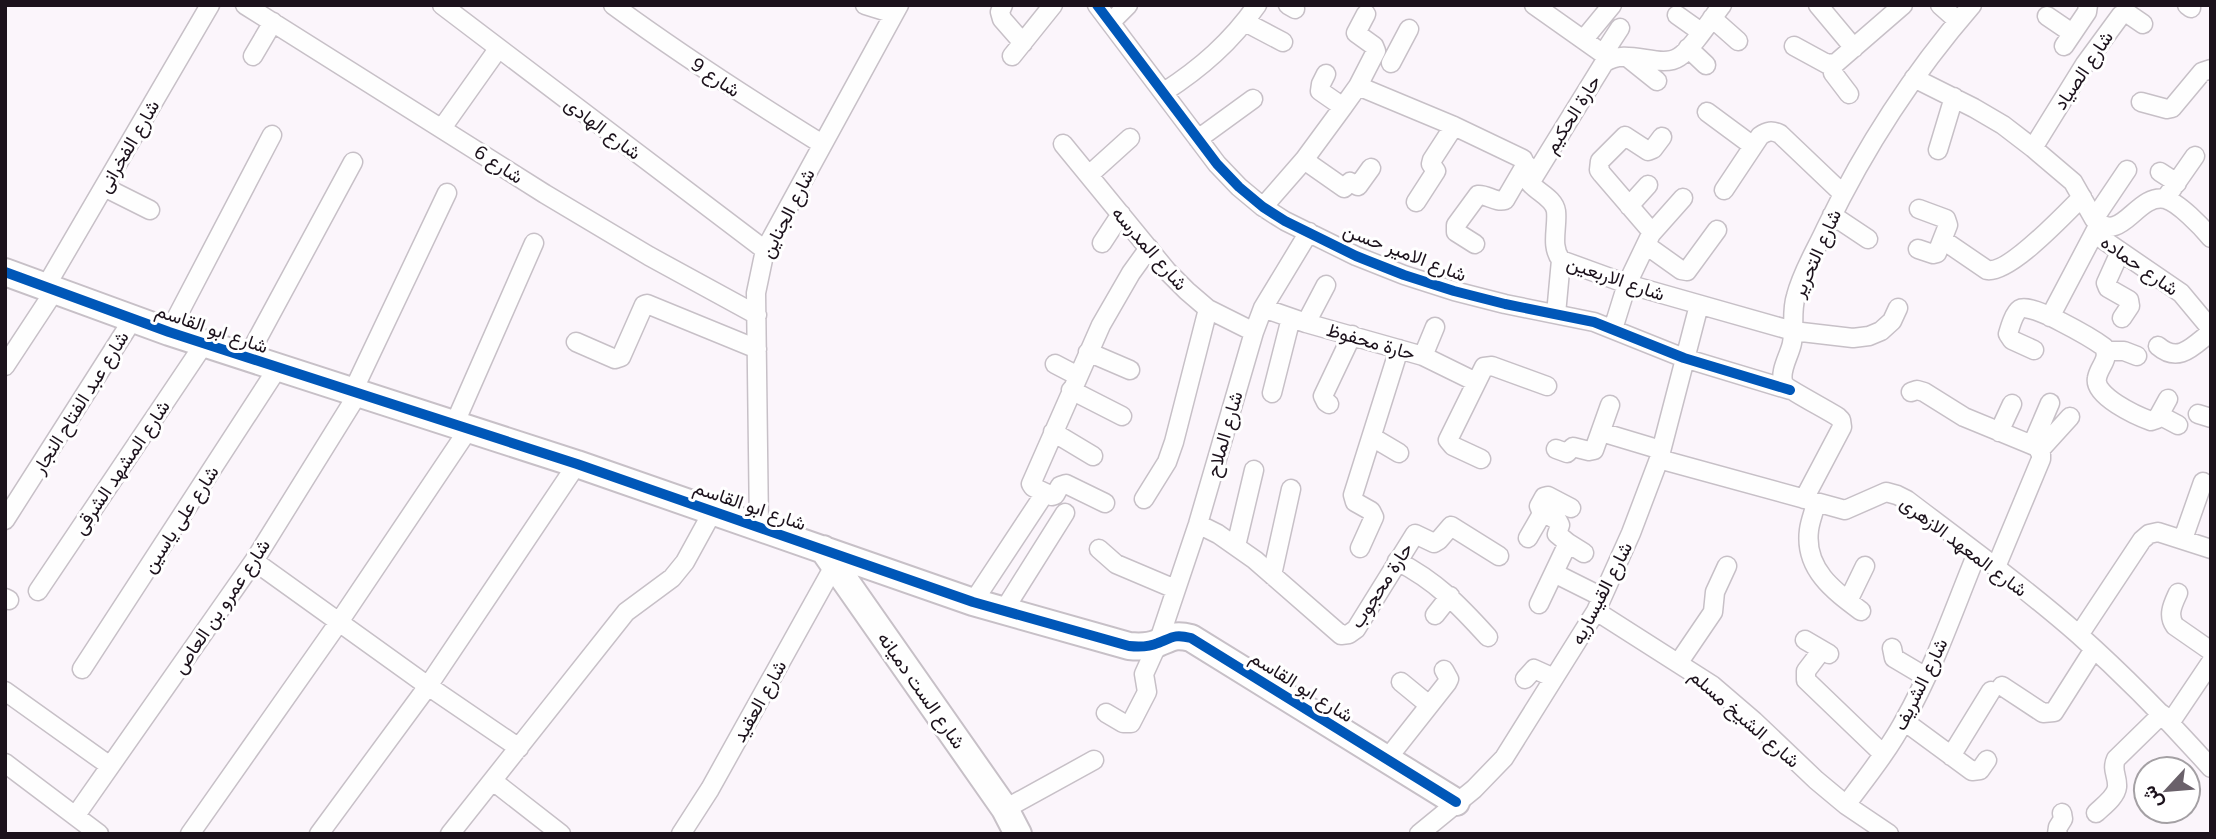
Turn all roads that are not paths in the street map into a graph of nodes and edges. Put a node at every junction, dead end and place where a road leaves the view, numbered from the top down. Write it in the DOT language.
graph roads {
  1 [pos="210,5"];
  2 [pos="245,5"];
  3 [pos="442,5"];
  4 [pos="613,5"];
  5 [pos="865,5"];
  6 [pos="1003,5"];
  7 [pos="1053,5"];
  8 [pos="1097,5"];
  9 [pos="1128,5"];
  10 [pos="1257,5"];
  11 [pos="1612,5"];
  12 [pos="1818,5"];
  13 [pos="1903,5"];
  14 [pos="1940,5"];
  15 [pos="1972,5"];
  16 [pos="2088,5"];
  17 [pos="1539,8"];
  18 [pos="896,10"];
  19 [pos="1366,14"];
  20 [pos="1677,15"];
  21 [pos="2047,16"];
  22 [pos="1712,18"];
  23 [pos="1958,21"];
  24 [pos="273,22"];
  25 [pos="1111,22"];
  26 [pos="1245,22"];
  27 [pos="2143,24"];
  28 [pos="1535,28"];
  29 [pos="1620,28"];
  30 [pos="1409,29"];
  31 [pos="1584,40"];
  32 [pos="1738,40"];
  33 [pos="1283,42"];
  34 [pos="1794,46"];
  35 [pos="1688,48"];
  36 [pos="1854,48"];
  37 [pos="498,49"];
  38 [pos="1375,53"];
  39 [pos="253,56"];
  40 [pos="1613,56"];
  41 [pos="1832,64"];
  42 [pos="1706,65"];
  43 [pos="2211,69"];
  44 [pos="1326,74"];
  45 [pos="1914,78"];
  46 [pos="1657,81"];
  47 [pos="1358,86"];
  48 [pos="1164,92"];
  49 [pos="1849,94"];
  50 [pos="1954,97"];
  51 [pos="1253,99"];
  52 [pos="2141,102"];
  53 [pos="1343,107"];
  54 [pos="1707,112"];
  55 [pos="1454,126"];
  56 [pos="442,128"];
  57 [pos="272,135"];
  58 [pos="1662,137"];
  59 [pos="1130,138"];
  60 [pos="1198,138"];
  61 [pos="822,144"];
  62 [pos="1063,144"];
  63 [pos="1753,146"];
  64 [pos="2033,148"];
  65 [pos="1938,150"];
  66 [pos="2195,156"];
  67 [pos="1304,160"];
  68 [pos="353,162"];
  69 [pos="1526,164"];
  70 [pos="1371,169"];
  71 [pos="2127,170"];
  72 [pos="2160,172"];
  73 [pos="1089,175"];
  74 [pos="1530,183"];
  75 [pos="2176,183"];
  76 [pos="1648,185"];
  77 [pos="104,187"];
  78 [pos="1724,190"];
  79 [pos="447,193"];
  80 [pos="1843,194"];
  81 [pos="2082,197"];
  82 [pos="1683,198"];
  83 [pos="2165,199"];
  84 [pos="1416,202"];
  85 [pos="1629,206"];
  86 [pos="1263,207"];
  87 [pos="1919,209"];
  88 [pos="150,210"];
  89 [pos="1121,214"];
  90 [pos="1832,215"];
  91 [pos="2096,226"];
  92 [pos="1717,230"];
  93 [pos="1309,232"];
  94 [pos="1655,236"];
  95 [pos="2211,238"];
  96 [pos="1868,239"];
  97 [pos="1942,240"];
  98 [pos="534,243"];
  99 [pos="1102,243"];
  100 [pos="1475,244"];
  101 [pos="1149,248"];
  102 [pos="1917,249"];
  103 [pos="765,250"];
  104 [pos="2120,252"];
  105 [pos="1561,260"];
  106 [pos="5,272"];
  107 [pos="1627,284"];
  108 [pos="1326,285"];
  109 [pos="50,288"];
  110 [pos="1699,305"];
  111 [pos="1263,307"];
  112 [pos="1898,308"];
  113 [pos="1208,310"];
  114 [pos="1556,314"];
  115 [pos="757,315"];
  116 [pos="2050,317"];
  117 [pos="2122,318"];
  118 [pos="133,319"];
  119 [pos="1299,321"];
  120 [pos="1435,327"];
  121 [pos="1613,328"];
  122 [pos="1793,331"];
  123 [pos="2211,331"];
  124 [pos="169,332"];
  125 [pos="1254,332"];
  126 [pos="1352,335"];
  127 [pos="576,342"];
  128 [pos="204,344"];
  129 [pos="2158,346"];
  130 [pos="757,349"];
  131 [pos="1399,349"];
  132 [pos="2034,350"];
  133 [pos="2106,351"];
  134 [pos="1088,352"];
  135 [pos="1423,356"];
  136 [pos="2137,356"];
  137 [pos="247,358"];
  138 [pos="1684,358"];
  139 [pos="1055,364"];
  140 [pos="5,366"];
  141 [pos="277,369"];
  142 [pos="1130,370"];
  143 [pos="1476,382"];
  144 [pos="1074,383"];
  145 [pos="1547,386"];
  146 [pos="1790,390"];
  147 [pos="356,392"];
  148 [pos="1911,392"];
  149 [pos="1272,393"];
  150 [pos="2050,403"];
  151 [pos="1329,404"];
  152 [pos="2012,404"];
  153 [pos="1610,405"];
  154 [pos="1122,416"];
  155 [pos="2070,417"];
  156 [pos="2178,425"];
  157 [pos="461,428"];
  158 [pos="1053,432"];
  159 [pos="1601,432"];
  160 [pos="1999,432"];
  161 [pos="1372,437"];
  162 [pos="2036,447"];
  163 [pos="1556,449"];
  164 [pos="1399,453"];
  165 [pos="1660,455"];
  166 [pos="1093,456"];
  167 [pos="1481,458"];
  168 [pos="577,464"];
  169 [pos="1254,470"];
  170 [pos="2203,482"];
  171 [pos="1291,489"];
  172 [pos="1045,493"];
  173 [pos="1144,499"];
  174 [pos="1810,501"];
  175 [pos="1105,502"];
  176 [pos="1571,508"];
  177 [pos="713,511"];
  178 [pos="1543,512"];
  179 [pos="1065,513"];
  180 [pos="5,520"];
  181 [pos="1198,524"];
  182 [pos="759,527"];
  183 [pos="1528,538"];
  184 [pos="2183,539"];
  185 [pos="1568,543"];
  186 [pos="1236,546"];
  187 [pos="1360,548"];
  188 [pos="1099,549"];
  189 [pos="2211,549"];
  190 [pos="1584,552"];
  191 [pos="1977,553"];
  192 [pos="1499,556"];
  193 [pos="828,557"];
  194 [pos="254,561"];
  195 [pos="1397,561"];
  196 [pos="1727,566"];
  197 [pos="1865,566"];
  198 [pos="1996,567"];
  199 [pos="1554,573"];
  200 [pos="1272,575"];
  201 [pos="1175,589"];
  202 [pos="38,590"];
  203 [pos="2178,593"];
  204 [pos="1450,596"];
  205 [pos="974,602"];
  206 [pos="1539,604"];
  207 [pos="1599,604"];
  208 [pos="1004,610"];
  209 [pos="1435,615"];
  210 [pos="339,622"];
  211 [pos="2079,635"];
  212 [pos="1488,637"];
  213 [pos="1805,640"];
  214 [pos="1158,643"];
  215 [pos="1892,648"];
  216 [pos="2094,649"];
  217 [pos="2211,651"];
  218 [pos="1679,662"];
  219 [pos="2211,662"];
  220 [pos="82,669"];
  221 [pos="1444,670"];
  222 [pos="1926,677"];
  223 [pos="1554,678"];
  224 [pos="1525,679"];
  225 [pos="1401,682"];
  226 [pos="428,686"];
  227 [pos="5,691"];
  228 [pos="1429,705"];
  229 [pos="1105,713"];
  230 [pos="2166,718"];
  231 [pos="1905,721"];
  232 [pos="519,748"];
  233 [pos="1883,754"];
  234 [pos="1951,756"];
  235 [pos="1387,759"];
  236 [pos="1094,760"];
  237 [pos="1987,760"];
  238 [pos="5,763"];
  239 [pos="110,766"];
  240 [pos="2211,768"];
  241 [pos="494,781"];
  242 [pos="1456,802"];
  243 [pos="1846,805"];
  244 [pos="1005,809"];
  245 [pos="2062,813"];
  246 [pos="2096,813"];
  247 [pos="76,815"];
  248 [pos="99,834"];
  249 [pos="190,834"];
  250 [pos="319,834"];
  251 [pos="450,834"];
  252 [pos="561,834"];
  253 [pos="681,834"];
  254 [pos="1018,834"];
  255 [pos="1419,834"];
  256 [pos="1889,834"];
  257 [pos="2057,834"];
  1 -- 77 [label="street, شارع الفخرانى"];
  2 -- 24 [label="street, شارع 6"];
  3 -- 37 [label="street, شارع الهادى"];
  4 -- 61 [label="street, شارع 9"];
  5 -- 18 [label="street"];
  6 -- 7 [label="street"];
  8 -- 25 [label="street, شارع الامير حسن"];
  9 -- 25 [label="street"];
  10 -- 26 [label="street"];
  11 -- 31 [label="street"];
  12 -- 36 [label="street"];
  13 -- 36 [label="street"];
  14 -- 23 [label="street"];
  15 -- 23 [label="street, شارع التحرير"];
  16 -- 21 [label="street"];
  17 -- 28 [label="street"];
  17 -- 31 [label="street"];
  18 -- 61 [label="street, شارع الجناين"];
  19 -- 38 [label="street"];
  20 -- 22 [label="street"];
  22 -- 32 [label="street"];
  22 -- 35 [label="street"];
  23 -- 45 [label="street, شارع التحرير"];
  24 -- 39 [label="street"];
  24 -- 56 [label="street, شارع 6"];
  25 -- 48 [label="street, شارع الامير حسن"];
  26 -- 33 [label="street"];
  26 -- 48 [label="street"];
  27 -- 64 [label="street, شارع الصياد"];
  29 -- 40 [label="street, حارة الحكيم"];
  30 -- 38 [label="street"];
  31 -- 40 [label="street"];
  34 -- 41 [label="street"];
  35 -- 40 [label="street"];
  35 -- 42 [label="street"];
  36 -- 41 [label="street"];
  37 -- 56 [label="street"];
  37 -- 103 [label="street, شارع الهادى"];
  38 -- 47 [label="street"];
  40 -- 46 [label="street"];
  40 -- 74 [label="street, حارة الحكيم"];
  41 -- 49 [label="street"];
  43 -- 52 [label="street"];
  44 -- 53 [label="street"];
  45 -- 50 [label="street"];
  45 -- 80 [label="street, شارع التحرير"];
  47 -- 53 [label="street"];
  47 -- 55 [label="street"];
  48 -- 60 [label="street, شارع الامير حسن"];
  50 -- 64 [label="street"];
  50 -- 65 [label="street"];
  51 -- 60 [label="street"];
  53 -- 67 [label="street"];
  54 -- 63 [label="street"];
  55 -- 69 [label="street"];
  55 -- 84 [label="street"];
  56 -- 115 [label="street, شارع 6"];
  57 -- 124 [label="street"];
  58 -- 85 [label="street"];
  59 -- 73 [label="street"];
  60 -- 86 [label="street, شارع الامير حسن"];
  61 -- 103 [label="street, شارع الجناين"];
  62 -- 73 [label="street, شارع المدرسه"];
  63 -- 78 [label="street"];
  63 -- 80 [label="street"];
  64 -- 81 [label="street"];
  66 -- 75 [label="street"];
  67 -- 70 [label="street"];
  67 -- 86 [label="street"];
  68 -- 137 [label="street"];
  69 -- 74 [label="street"];
  69 -- 100 [label="street"];
  71 -- 91 [label="street"];
  72 -- 75 [label="street"];
  73 -- 89 [label="street, شارع المدرسه"];
  74 -- 105 [label="street, شارع الاربعين"];
  75 -- 83 [label="street"];
  76 -- 85 [label="street"];
  77 -- 88 [label="street"];
  77 -- 109 [label="street, شارع الفخرانى"];
  79 -- 147 [label="street, شارع عمرو بن العاص"];
  80 -- 90 [label="street, شارع التحرير"];
  81 -- 91 [label="street"];
  81 -- 97 [label="street"];
  82 -- 94 [label="street"];
  83 -- 91 [label="street"];
  83 -- 95 [label="street"];
  85 -- 94 [label="street"];
  86 -- 93 [label="street, شارع الامير حسن"];
  87 -- 97 [label="street"];
  89 -- 99 [label="street"];
  89 -- 101 [label="street, شارع المدرسه"];
  90 -- 96 [label="street"];
  90 -- 122 [label="street, شارع التحرير"];
  91 -- 104 [label="street, شارع حماده"];
  91 -- 116 [label="street"];
  92 -- 94 [label="street"];
  93 -- 111 [label="street, شارع الملاح"];
  93 -- 114 [label="street, شارع الامير حسن"];
  94 -- 107 [label="street"];
  97 -- 102 [label="street"];
  98 -- 157 [label="street"];
  101 -- 113 [label="street, شارع المدرسه"];
  101 -- 134 [label="street"];
  103 -- 115 [label="street, شارع الجناين"];
  104 -- 117 [label="street"];
  104 -- 123 [label="street, شارع حماده"];
  105 -- 107 [label="street, شارع الاربعين"];
  105 -- 114 [label="street"];
  106 -- 109 [label="street, شارع ابو القاسم"];
  107 -- 110 [label="street, شارع الاربعين"];
  107 -- 121 [label="street"];
  108 -- 119 [label="street"];
  109 -- 118 [label="street, شارع ابو القاسم"];
  109 -- 140 [label="street, شارع الفخرانى"];
  110 -- 122 [label="street, شارع الاربعين"];
  110 -- 138 [label="street, شارع القيساريه"];
  111 -- 119 [label="street, حارة محفوظ"];
  111 -- 125 [label="street, شارع الملاح"];
  112 -- 122 [label="street, شارع الاربعين"];
  113 -- 125 [label="street, شارع المدرسه"];
  113 -- 173 [label="street"];
  114 -- 121 [label="street, شارع الامير حسن"];
  115 -- 130 [label="street, شارع الجناين"];
  116 -- 132 [label="street"];
  116 -- 133 [label="street"];
  118 -- 124 [label="street, شارع ابو القاسم"];
  118 -- 180 [label="street, شارع عبد الفتاح النجار"];
  119 -- 126 [label="street, حارة محفوظ"];
  119 -- 149 [label="street"];
  120 -- 135 [label="street"];
  121 -- 138 [label="street, شارع الامير حسن"];
  122 -- 146 [label="street, شارع التحرير"];
  123 -- 129 [label="street"];
  124 -- 128 [label="street, شارع ابو القاسم"];
  125 -- 181 [label="street, شارع الملاح"];
  126 -- 131 [label="street, حارة محفوظ"];
  126 -- 151 [label="street"];
  127 -- 130 [label="street"];
  128 -- 137 [label="street, شارع ابو القاسم"];
  128 -- 202 [label="street, شارع المشهد الشرقى"];
  130 -- 182 [label="street, شارع الجناين"];
  131 -- 135 [label="street, حارة محفوظ"];
  131 -- 161 [label="street"];
  133 -- 136 [label="street"];
  133 -- 156 [label="street"];
  134 -- 142 [label="street"];
  134 -- 144 [label="street"];
  135 -- 143 [label="street, حارة محفوظ"];
  137 -- 141 [label="street, شارع ابو القاسم"];
  138 -- 146 [label="street, شارع الامير حسن"];
  138 -- 165 [label="street, شارع القيساريه"];
  139 -- 144 [label="street"];
  141 -- 147 [label="street, شارع ابو القاسم"];
  141 -- 220 [label="street, شارع على ياسين"];
  143 -- 145 [label="street"];
  143 -- 167 [label="street"];
  144 -- 154 [label="street"];
  144 -- 158 [label="street"];
  146 -- 174 [label="street"];
  147 -- 157 [label="street, شارع ابو القاسم"];
  147 -- 194 [label="street, شارع عمرو بن العاص"];
  148 -- 160 [label="street"];
  150 -- 162 [label="street"];
  152 -- 160 [label="street"];
  153 -- 159 [label="street"];
  155 -- 162 [label="street"];
  157 -- 168 [label="street, شارع ابو القاسم"];
  157 -- 210 [label="street"];
  158 -- 166 [label="street"];
  158 -- 172 [label="street"];
  159 -- 163 [label="street"];
  159 -- 165 [label="street, شارع المعهد الازهرى"];
  160 -- 162 [label="street"];
  161 -- 164 [label="street"];
  161 -- 187 [label="street"];
  162 -- 198 [label="street"];
  165 -- 174 [label="street, شارع المعهد الازهرى"];
  165 -- 207 [label="street, شارع القيساريه"];
  168 -- 177 [label="street, شارع ابو القاسم"];
  168 -- 226 [label="street"];
  169 -- 186 [label="street"];
  170 -- 184 [label="street"];
  171 -- 200 [label="street"];
  172 -- 175 [label="street"];
  172 -- 205 [label="street"];
  174 -- 191 [label="street, شارع المعهد الازهرى"];
  174 -- 197 [label="street"];
  176 -- 178 [label="street"];
  177 -- 182 [label="street, شارع ابو القاسم"];
  177 -- 232 [label="street"];
  178 -- 183 [label="street"];
  178 -- 185 [label="street"];
  179 -- 208 [label="street"];
  181 -- 186 [label="street, حارة محجوب"];
  181 -- 201 [label="street, شارع الملاح"];
  182 -- 193 [label="street, شارع ابو القاسم"];
  184 -- 189 [label="street"];
  184 -- 211 [label="street"];
  185 -- 190 [label="street"];
  185 -- 199 [label="street"];
  186 -- 200 [label="street, حارة محجوب"];
  188 -- 201 [label="street"];
  191 -- 198 [label="street, شارع المعهد الازهرى"];
  191 -- 222 [label="street, شارع الشريف"];
  192 -- 195 [label="street, حارة محجوب"];
  193 -- 205 [label="street, شارع ابو القاسم"];
  193 -- 244 [label="street, شارع الست دميانه"];
  193 -- 253 [label="street, شارع العقيد"];
  194 -- 210 [label="street"];
  194 -- 239 [label="street, شارع عمرو بن العاص"];
  195 -- 200 [label="street, حارة محجوب"];
  195 -- 204 [label="street"];
  196 -- 218 [label="street"];
  198 -- 211 [label="street, شارع المعهد الازهرى"];
  199 -- 206 [label="street"];
  199 -- 207 [label="street, شارع الشيخ مسلم"];
  201 -- 214 [label="street, شارع الملاح"];
  203 -- 217 [label="street"];
  204 -- 209 [label="street"];
  204 -- 212 [label="street"];
  205 -- 208 [label="street, شارع ابو القاسم"];
  207 -- 218 [label="street, شارع الشيخ مسلم"];
  207 -- 223 [label="street, شارع القيساريه"];
  208 -- 214 [label="street, شارع ابو القاسم"];
  210 -- 226 [label="street"];
  210 -- 249 [label="street"];
  211 -- 216 [label="street, شارع المعهد الازهرى"];
  213 -- 233 [label="street"];
  214 -- 229 [label="street, شارع الملاح"];
  214 -- 235 [label="street, شارع ابو القاسم"];
  215 -- 222 [label="street"];
  216 -- 230 [label="street, شارع المعهد الازهرى"];
  216 -- 234 [label="street"];
  218 -- 243 [label="street, شارع الشيخ مسلم"];
  219 -- 230 [label="street"];
  221 -- 228 [label="street"];
  222 -- 231 [label="street, شارع الشريف"];
  223 -- 224 [label="street"];
  223 -- 242 [label="street, شارع القيساريه"];
  225 -- 228 [label="street"];
  226 -- 232 [label="street"];
  226 -- 250 [label="street"];
  227 -- 239 [label="street"];
  228 -- 235 [label="street"];
  230 -- 240 [label="street, شارع المعهد الازهرى"];
  230 -- 246 [label="street"];
  231 -- 233 [label="street, شارع الشريف"];
  231 -- 234 [label="street"];
  232 -- 241 [label="street"];
  233 -- 243 [label="street, شارع الشريف"];
  234 -- 237 [label="street"];
  235 -- 242 [label="street, شارع ابو القاسم"];
  236 -- 244 [label="street"];
  238 -- 247 [label="street"];
  239 -- 247 [label="street, شارع عمرو بن العاص"];
  241 -- 251 [label="street"];
  241 -- 252 [label="street"];
  242 -- 255 [label="street, شارع القيساريه"];
  243 -- 256 [label="street, شارع الشيخ مسلم"];
  244 -- 254 [label="street, شارع الست دميانه"];
  245 -- 257 [label="street"];
  247 -- 248 [label="street"];
}
